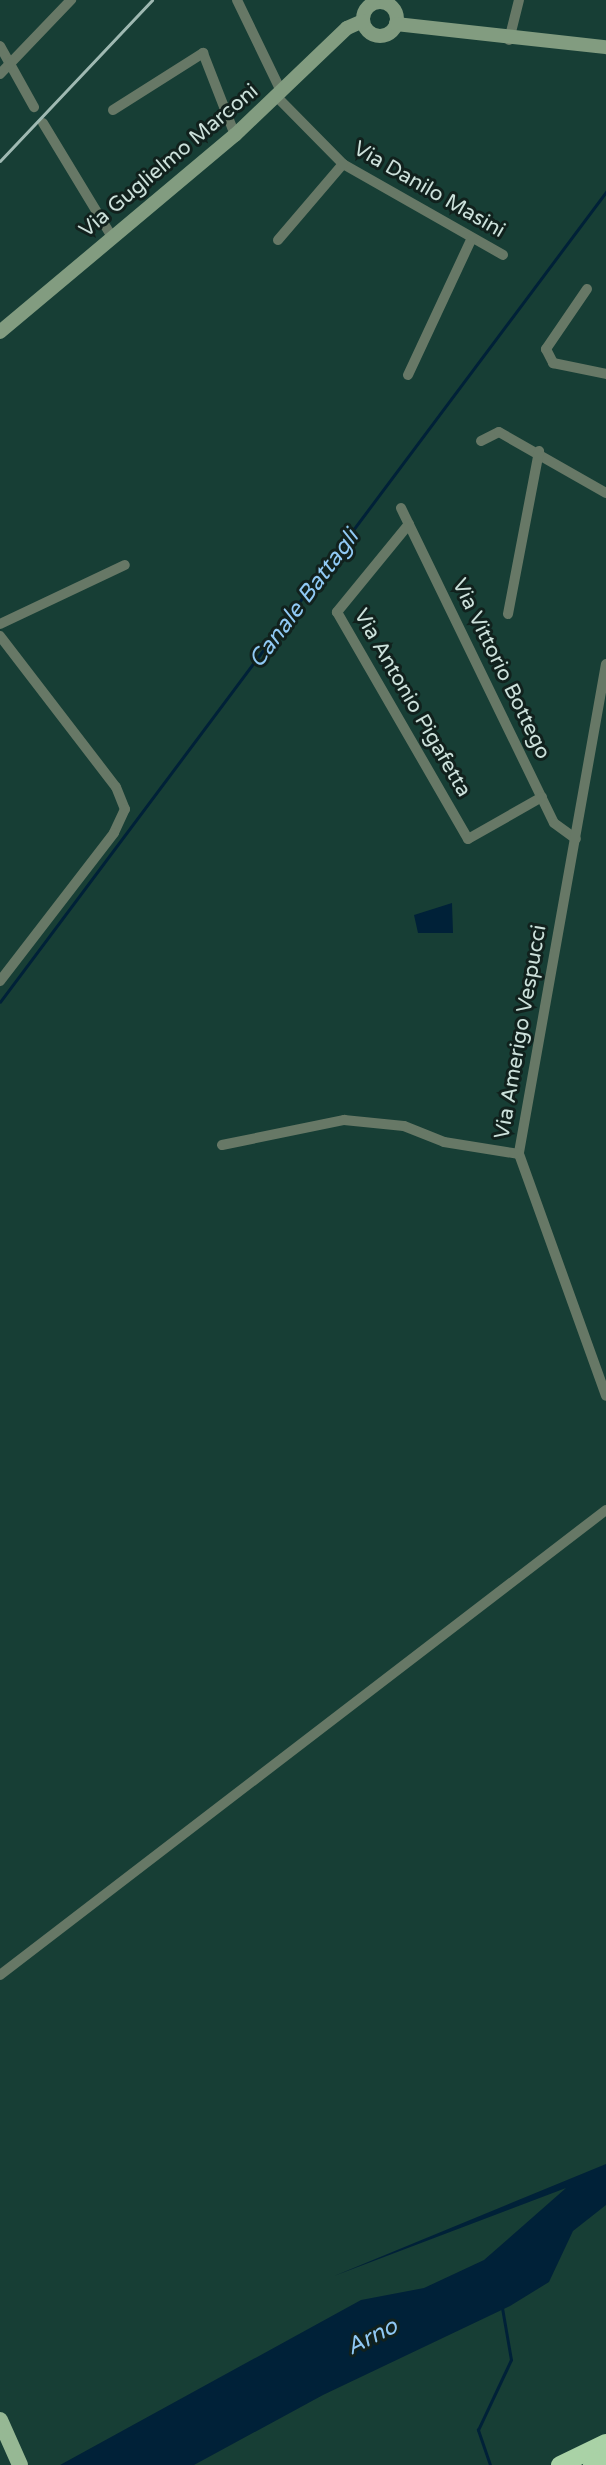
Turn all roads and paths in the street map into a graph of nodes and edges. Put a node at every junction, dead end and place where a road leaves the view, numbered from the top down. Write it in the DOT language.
graph roads {
  1 [pos="71,0"];
  2 [pos="237,0"];
  3 [pos="519,0"];
  4 [pos="386,1"];
  5 [pos="363,22"];
  6 [pos="396,24"];
  7 [pos="514,40"];
  8 [pos="0,46"];
  9 [pos="606,47"];
  10 [pos="9,64"];
  11 [pos="0,74"];
  12 [pos="280,95"];
  13 [pos="34,107"];
  14 [pos="113,110"];
  15 [pos="43,123"];
  16 [pos="235,135"];
  17 [pos="343,164"];
  18 [pos="111,237"];
  19 [pos="472,238"];
  20 [pos="278,240"];
  21 [pos="503,255"];
  22 [pos="587,289"];
  23 [pos="0,332"];
  24 [pos="606,373"];
  25 [pos="408,375"];
  26 [pos="481,440"];
  27 [pos="539,451"];
  28 [pos="606,493"];
  29 [pos="401,508"];
  30 [pos="409,524"];
  31 [pos="125,565"];
  32 [pos="508,614"];
  33 [pos="0,624"];
  34 [pos="0,636"];
  35 [pos="606,664"];
  36 [pos="542,797"];
  37 [pos="576,839"];
  38 [pos="0,981"];
  39 [pos="222,1145"];
  40 [pos="519,1154"];
  41 [pos="606,1396"];
  42 [pos="606,1510"];
  43 [pos="0,1975"];
  44 [pos="0,2420"];
  45 [pos="606,2443"];
  46 [pos="606,2458"];
  47 [pos="20,2465"];
  48 [pos="560,2465"];
  49 [pos="592,2465"];
  1 -- 10 [label="street"];
  2 -- 12 [label="street, Via Danilo Masini"];
  3 -- 7 [label="street"];
  4 -- 5 [label="street"];
  4 -- 6 [label="street"];
  5 -- 6 [label="street"];
  5 -- 12 [label="street, Via Guglielmo Marconi"];
  6 -- 7 [label="street"];
  7 -- 9 [label="street"];
  8 -- 10 [label="street"];
  10 -- 11 [label="street"];
  10 -- 13 [label="street"];
  12 -- 16 [label="street, Via Guglielmo Marconi"];
  12 -- 17 [label="street, Via Danilo Masini"];
  14 -- 16 [label="street"];
  15 -- 18 [label="street"];
  16 -- 18 [label="street, Via Guglielmo Marconi"];
  17 -- 19 [label="street, Via Danilo Masini"];
  17 -- 20 [label="street"];
  18 -- 23 [label="street, Via Guglielmo Marconi"];
  19 -- 21 [label="street, Via Danilo Masini"];
  19 -- 25 [label="street"];
  22 -- 24 [label="street"];
  26 -- 27 [label="street"];
  27 -- 28 [label="street"];
  27 -- 32 [label="street"];
  29 -- 30 [label="street, Via Vittorio Bottego"];
  30 -- 36 [label="street, Via Vittorio Bottego"];
  30 -- 36 [label="street, Via Antonio Pigafetta"];
  31 -- 33 [label="street"];
  34 -- 38 [label="street"];
  35 -- 37 [label="street, Via Amerigo Vespucci"];
  36 -- 37 [label="street, Via Vittorio Bottego"];
  37 -- 40 [label="street, Via Amerigo Vespucci"];
  39 -- 40 [label="street"];
  40 -- 41 [label="street, Via Amerigo Vespucci"];
  42 -- 43 [label="street"];
  44 -- 47 [label="main road"];
  45 -- 48 [label="highway"];
  46 -- 49 [label="highway"];
}
